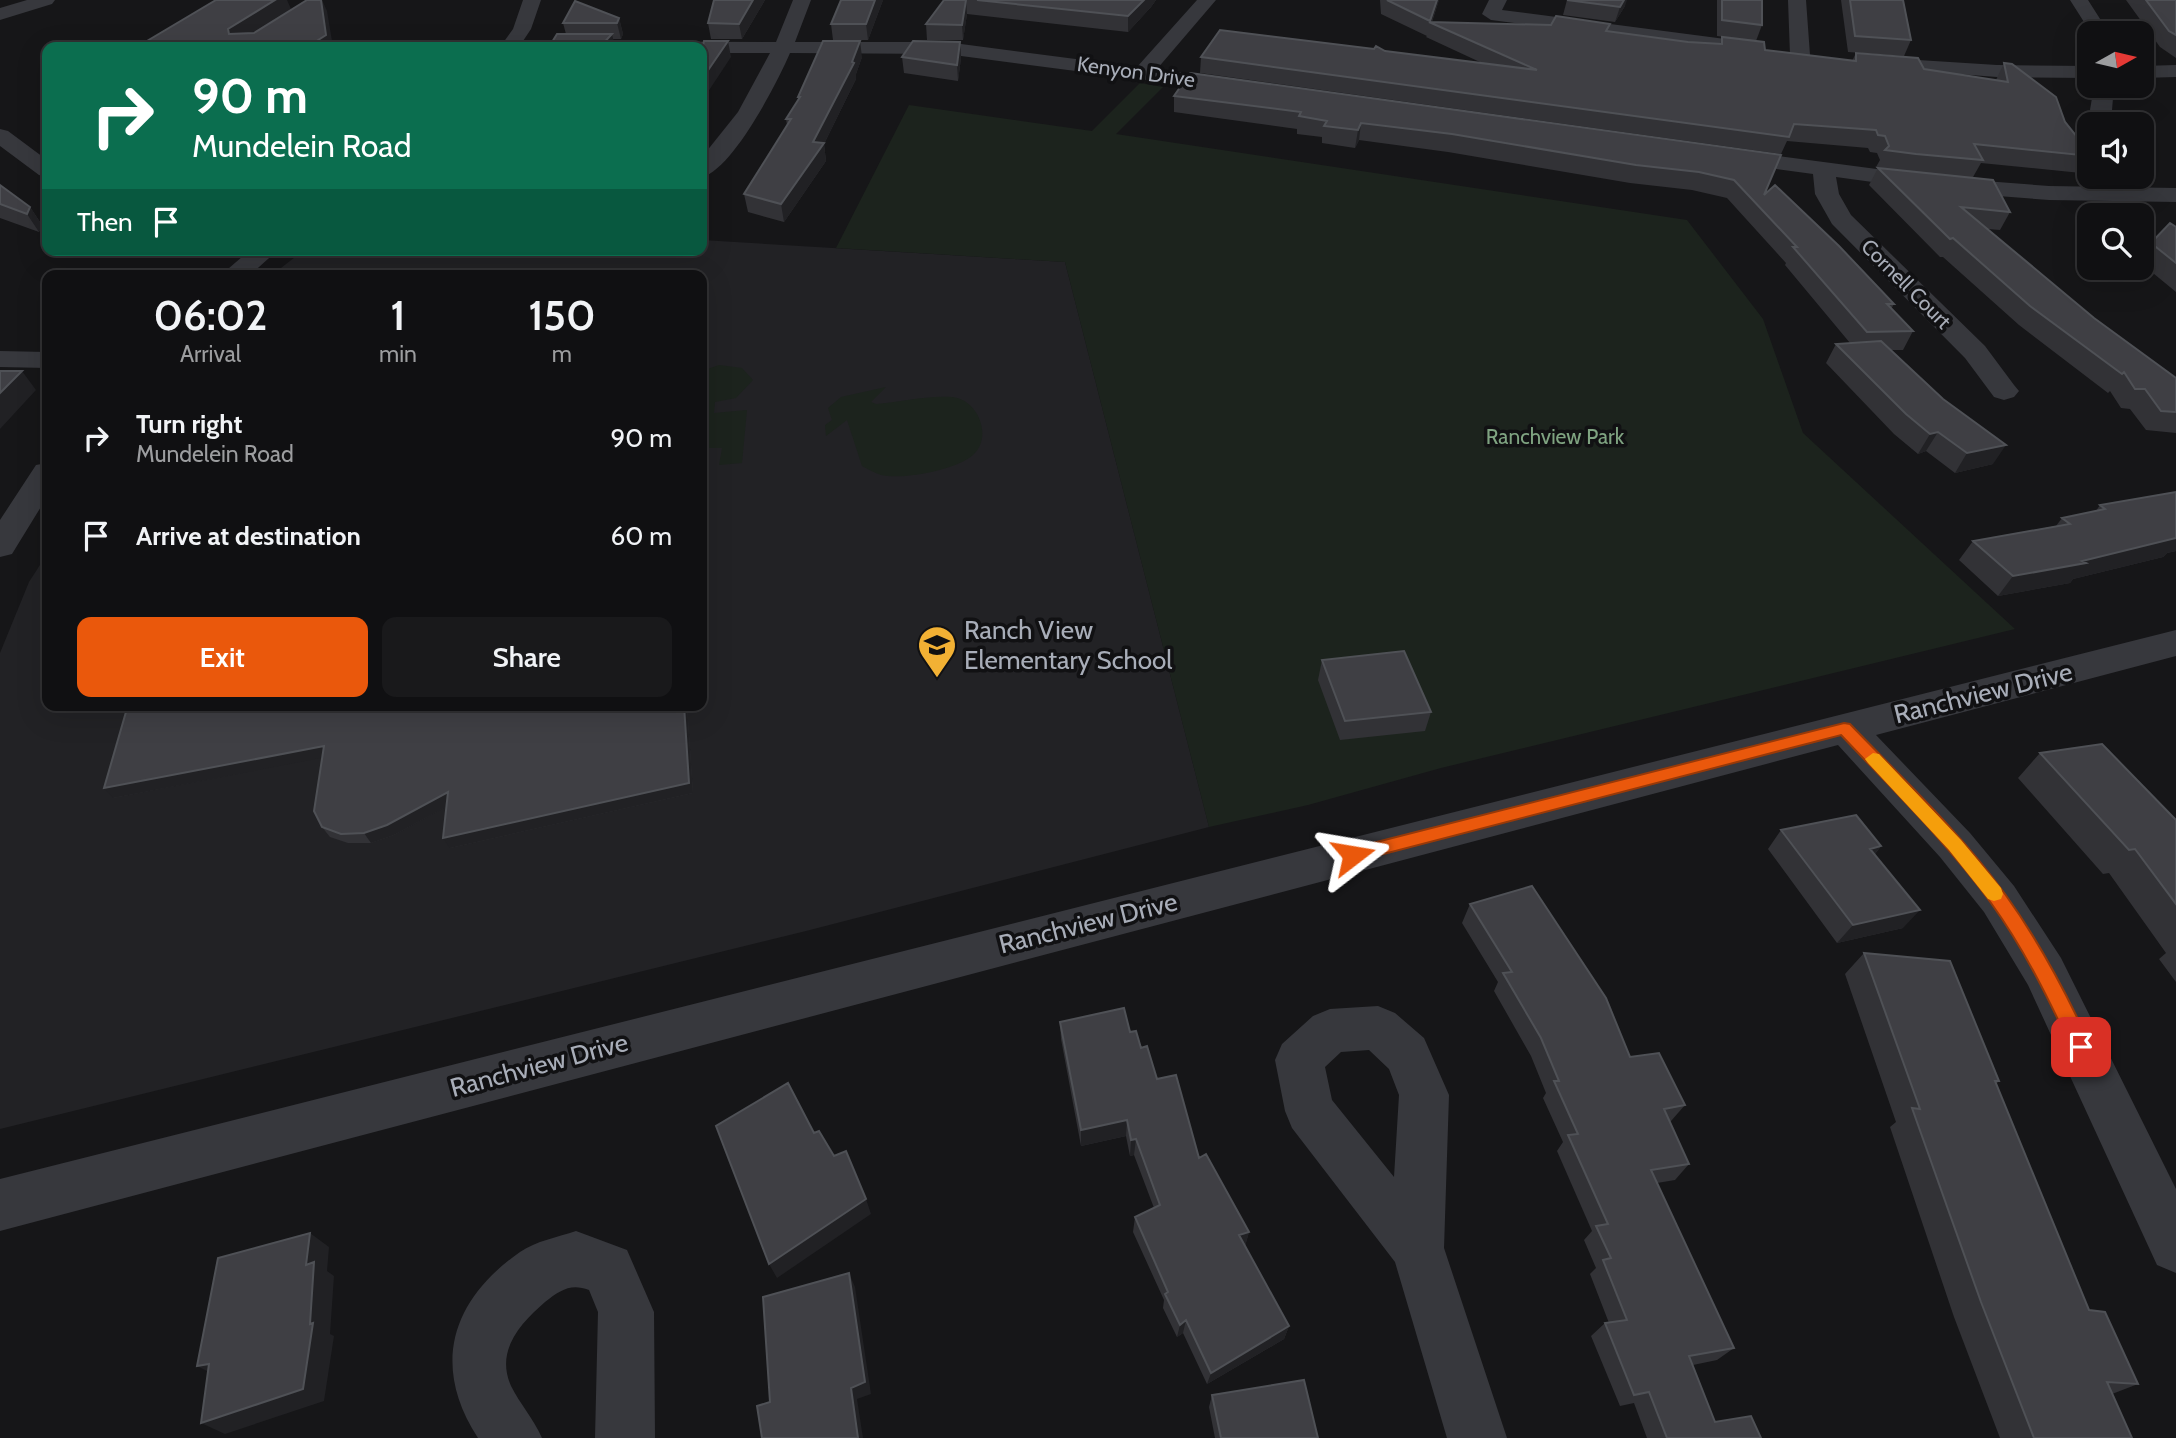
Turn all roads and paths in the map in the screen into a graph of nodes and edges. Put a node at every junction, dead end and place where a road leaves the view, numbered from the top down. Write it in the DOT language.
graph roads {
  1 [pos="46,0"];
  2 [pos="531,0"];
  3 [pos="802,0"];
  4 [pos="1207,0"];
  5 [pos="1498,0"];
  6 [pos="1797,0"];
  7 [pos="2079,0"];
  8 [pos="0,14"];
  9 [pos="2092,21"];
  10 [pos="513,42"];
  11 [pos="707,47"];
  12 [pos="781,47"];
  13 [pos="1855,61"];
  14 [pos="2176,71"];
  15 [pos="2077,72"];
  16 [pos="2154,72"];
  17 [pos="1143,73"];
  18 [pos="1260,89"];
  19 [pos="0,135"];
  20 [pos="1700,152"];
  21 [pos="37,155"];
  22 [pos="707,164"];
  23 [pos="1824,170"];
  24 [pos="2154,182"];
  25 [pos="2173,197"];
  26 [pos="258,256"];
  27 [pos="240,270"];
  28 [pos="0,359"];
  29 [pos="42,360"];
  30 [pos="2004,391"];
  31 [pos="42,480"];
  32 [pos="0,546"];
  33 [pos="2176,643"];
  34 [pos="1844,729"];
  35 [pos="0,1205"];
  36 [pos="2176,1246"];
  37 [pos="1417,1248"];
  38 [pos="512,1438"];
  39 [pos="625,1438"];
  40 [pos="1477,1438"];
  1 -- 8 [label="street"];
  2 -- 10 [label="street"];
  3 -- 12 [label="street"];
  4 -- 17 [label="street"];
  5 -- 6 [label="street"];
  7 -- 9 [label="street"];
  11 -- 12 [label="street, Kenyon Drive"];
  12 -- 17 [label="street, Kenyon Drive"];
  12 -- 22 [label="street"];
  13 -- 15 [label="street"];
  14 -- 16 [label="street"];
  17 -- 18 [label="street, Kenyon Drive"];
  19 -- 21 [label="street"];
  20 -- 23 [label="street"];
  23 -- 25 [label="street"];
  23 -- 30 [label="street, Cornell Court"];
  24 -- 25 [label="street"];
  26 -- 27 [label="street"];
  28 -- 29 [label="street"];
  31 -- 32 [label="street"];
  33 -- 34 [label="street, Ranchview Drive"];
  34 -- 35 [label="street, Ranchview Drive"];
  34 -- 36 [label="street"];
  37 -- 40 [label="street"];
  38 -- 39 [label="street"];
}
